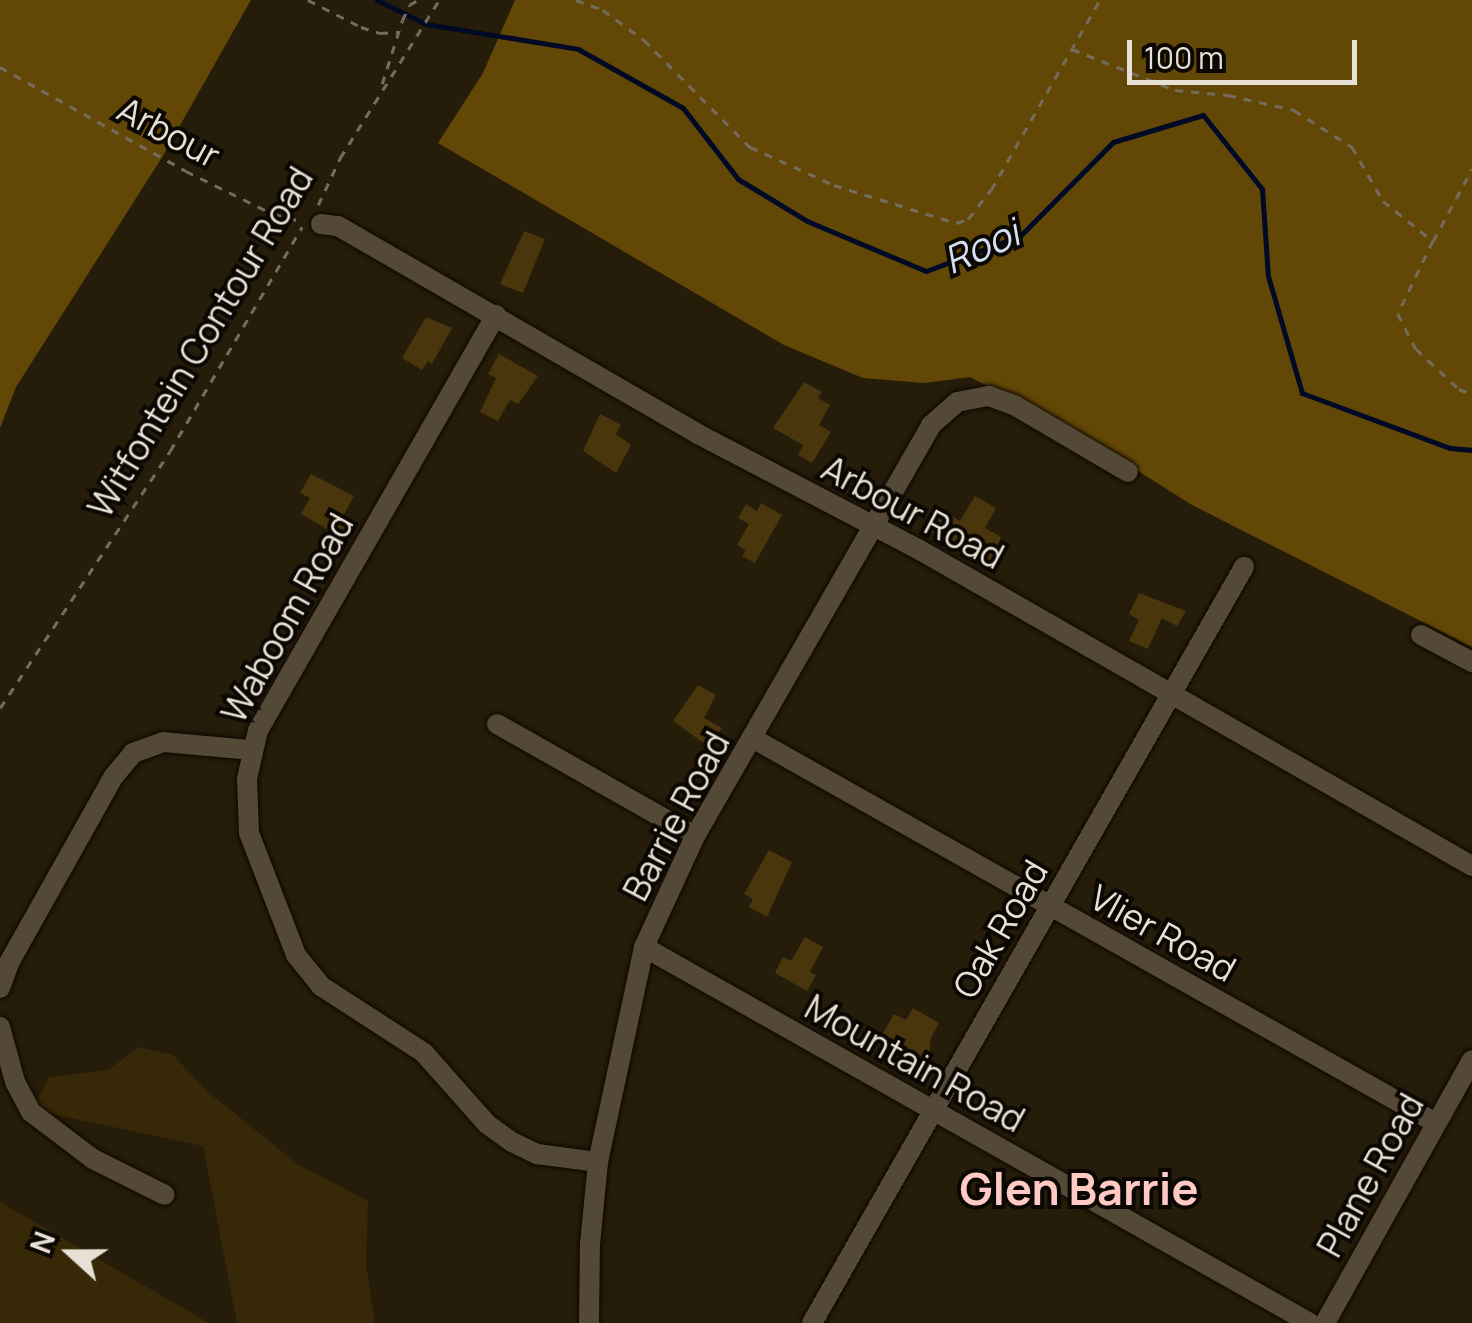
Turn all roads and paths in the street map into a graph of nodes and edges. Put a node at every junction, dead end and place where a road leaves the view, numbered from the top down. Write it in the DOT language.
graph roads {
  1 [pos="308,0"];
  2 [pos="418,0"];
  3 [pos="439,0"];
  4 [pos="576,0"];
  5 [pos="1100,0"];
  6 [pos="399,32"];
  7 [pos="1072,48"];
  8 [pos="0,68"];
  9 [pos="379,91"];
  10 [pos="1472,169"];
  11 [pos="314,218"];
  12 [pos="1432,241"];
  13 [pos="496,315"];
  14 [pos="1472,394"];
  15 [pos="1128,472"];
  16 [pos="874,526"];
  17 [pos="1244,567"];
  18 [pos="1421,634"];
  19 [pos="1472,662"];
  20 [pos="1169,692"];
  21 [pos="0,708"];
  22 [pos="496,724"];
  23 [pos="754,739"];
  24 [pos="252,750"];
  25 [pos="695,836"];
  26 [pos="1472,866"];
  27 [pos="1051,907"];
  28 [pos="644,948"];
  29 [pos="0,988"];
  30 [pos="0,1027"];
  31 [pos="1472,1060"];
  32 [pos="933,1110"];
  33 [pos="1436,1124"];
  34 [pos="598,1162"];
  35 [pos="165,1195"];
  36 [pos="589,1323"];
  37 [pos="812,1323"];
  38 [pos="1310,1323"];
  39 [pos="1325,1323"];
  1 -- 6 [label="path"];
  2 -- 6 [label="path"];
  3 -- 9 [label="path, Witfontein Contour Road"];
  4 -- 7 [label="path"];
  5 -- 7 [label="path"];
  6 -- 9 [label="path"];
  7 -- 12 [label="path"];
  8 -- 11 [label="path, Arbour"];
  9 -- 11 [label="path, Witfontein Contour Road"];
  10 -- 12 [label="path"];
  11 -- 13 [label="street, Arbour Road"];
  11 -- 21 [label="path, Witfontein Contour Road"];
  12 -- 14 [label="path"];
  13 -- 16 [label="street, Arbour Road"];
  13 -- 24 [label="street, Waboom Road"];
  15 -- 16 [label="street, Barrie Road"];
  16 -- 20 [label="street, Arbour Road"];
  16 -- 23 [label="street, Barrie Road"];
  17 -- 20 [label="street, Oak Road"];
  18 -- 19 [label="street"];
  20 -- 26 [label="street, Arbour Road"];
  20 -- 27 [label="street, Oak Road"];
  22 -- 25 [label="street"];
  23 -- 25 [label="street, Barrie Road"];
  23 -- 27 [label="street, Vlier Road"];
  24 -- 29 [label="street"];
  24 -- 34 [label="street, Waboom Road"];
  25 -- 28 [label="street, Barrie Road"];
  27 -- 32 [label="street, Oak Road"];
  27 -- 33 [label="street, Vlier Road"];
  28 -- 32 [label="street, Mountain Road"];
  28 -- 34 [label="street, Barrie Road"];
  30 -- 35 [label="street"];
  31 -- 33 [label="street, Plane Road"];
  32 -- 37 [label="street, Oak Road"];
  32 -- 38 [label="street, Mountain Road"];
  33 -- 39 [label="street, Plane Road"];
  34 -- 36 [label="street, Barrie Road"];
}
